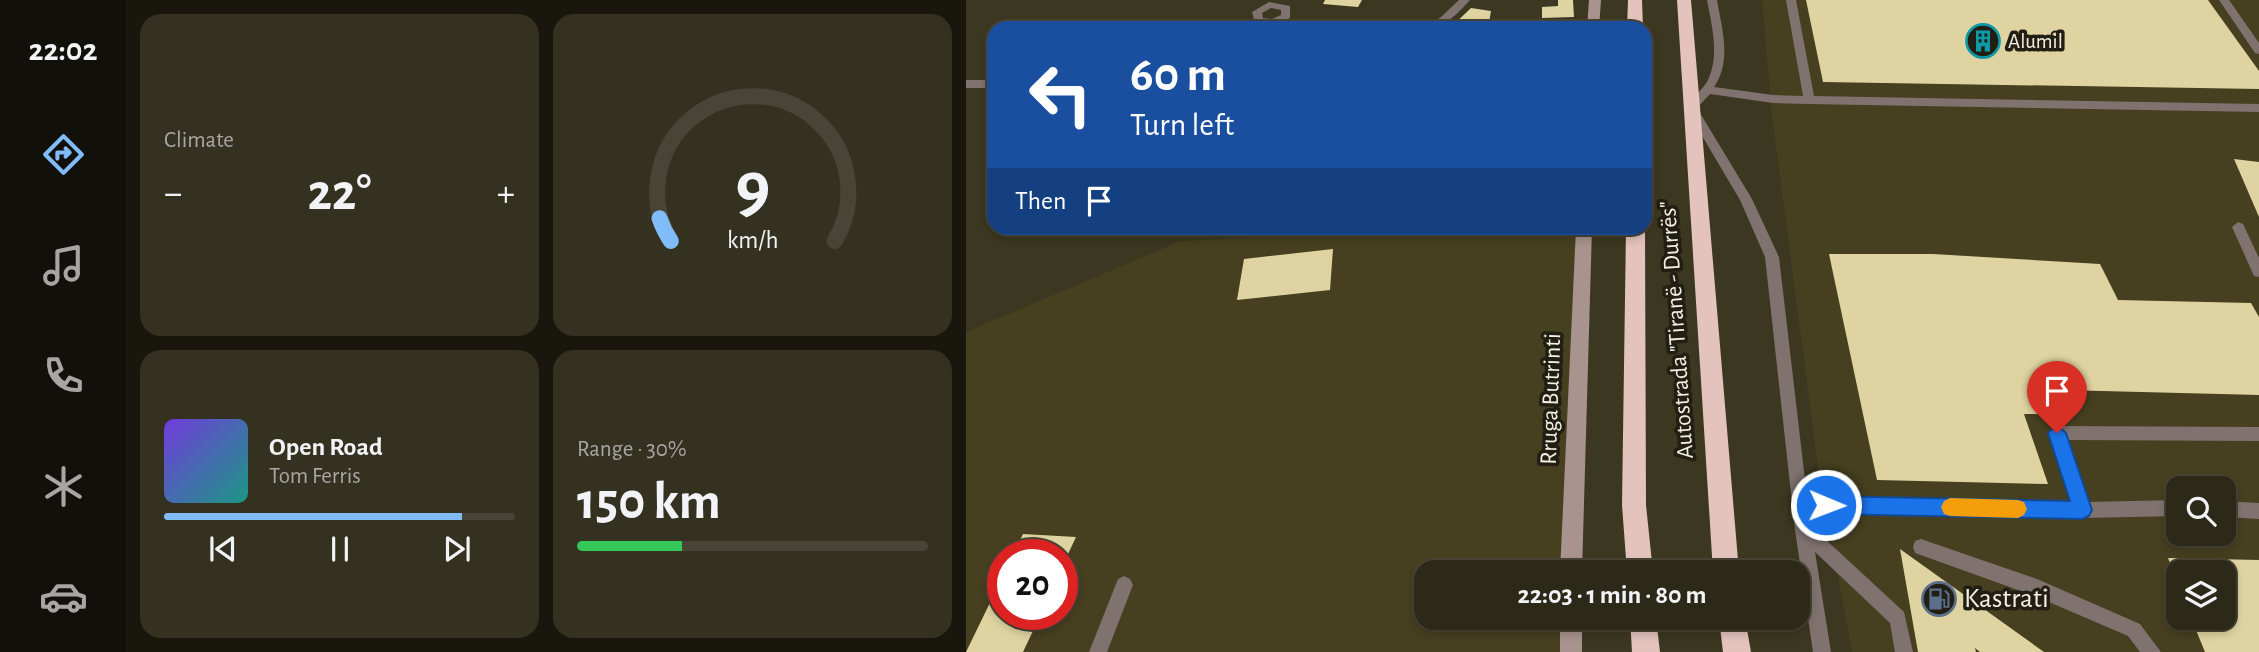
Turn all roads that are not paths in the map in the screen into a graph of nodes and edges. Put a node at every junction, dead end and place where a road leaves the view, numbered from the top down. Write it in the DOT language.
graph roads {
  1 [pos="1465,0"];
  2 [pos="1595,0"];
  3 [pos="1635,0"];
  4 [pos="1684,0"];
  5 [pos="1712,0"];
  6 [pos="1791,0"];
  7 [pos="2224,0"];
  8 [pos="1441,21"];
  9 [pos="1594,21"];
  10 [pos="1636,21"];
  11 [pos="2259,51"];
  12 [pos="966,84"];
  13 [pos="987,84"];
  14 [pos="1710,90"];
  15 [pos="1809,100"];
  16 [pos="1691,107"];
  17 [pos="2259,108"];
  18 [pos="2238,227"];
  19 [pos="1584,235"];
  20 [pos="1636,235"];
  21 [pos="2259,272"];
  22 [pos="2259,434"];
  23 [pos="1800,505"];
  24 [pos="2166,508"];
  25 [pos="2082,510"];
  26 [pos="2236,510"];
  27 [pos="2259,511"];
  28 [pos="1803,530"];
  29 [pos="1921,547"];
  30 [pos="1571,560"];
  31 [pos="1639,560"];
  32 [pos="1725,560"];
  33 [pos="1124,585"];
  34 [pos="1571,630"];
  35 [pos="1644,630"];
  36 [pos="1734,630"];
  37 [pos="1098,652"];
  38 [pos="1571,652"];
  39 [pos="1646,652"];
  40 [pos="1737,652"];
  41 [pos="1822,652"];
  42 [pos="1903,652"];
  43 [pos="2152,652"];
  1 -- 8 [label="lane"];
  2 -- 9 [label="main road"];
  3 -- 10 [label="highway"];
  4 -- 16 [label="highway, Autostrada \"Tiranë - Durrës\""];
  5 -- 14 [label="lane"];
  6 -- 15 [label="lane"];
  7 -- 11 [label="lane"];
  12 -- 13 [label="lane"];
  14 -- 15 [label="lane"];
  14 -- 16 [label="lane"];
  15 -- 17 [label="lane"];
  16 -- 23 [label="lane"];
  16 -- 32 [label="highway, Autostrada \"Tiranë - Durrës\""];
  18 -- 21 [label="lane"];
  19 -- 30 [label="main road, Rruga Butrinti"];
  20 -- 31 [label="highway, Autostrada \"Tiranë - Durrës\""];
  22 -- 25 [label="lane"];
  23 -- 25 [label="lane"];
  23 -- 28 [label="lane"];
  24 -- 25 [label="lane"];
  26 -- 27 [label="lane"];
  28 -- 41 [label="lane"];
  28 -- 42 [label="lane"];
  29 -- 43 [label="lane"];
  33 -- 37 [label="lane"];
  34 -- 38 [label="main road"];
  35 -- 39 [label="highway"];
  36 -- 40 [label="highway"];
}
